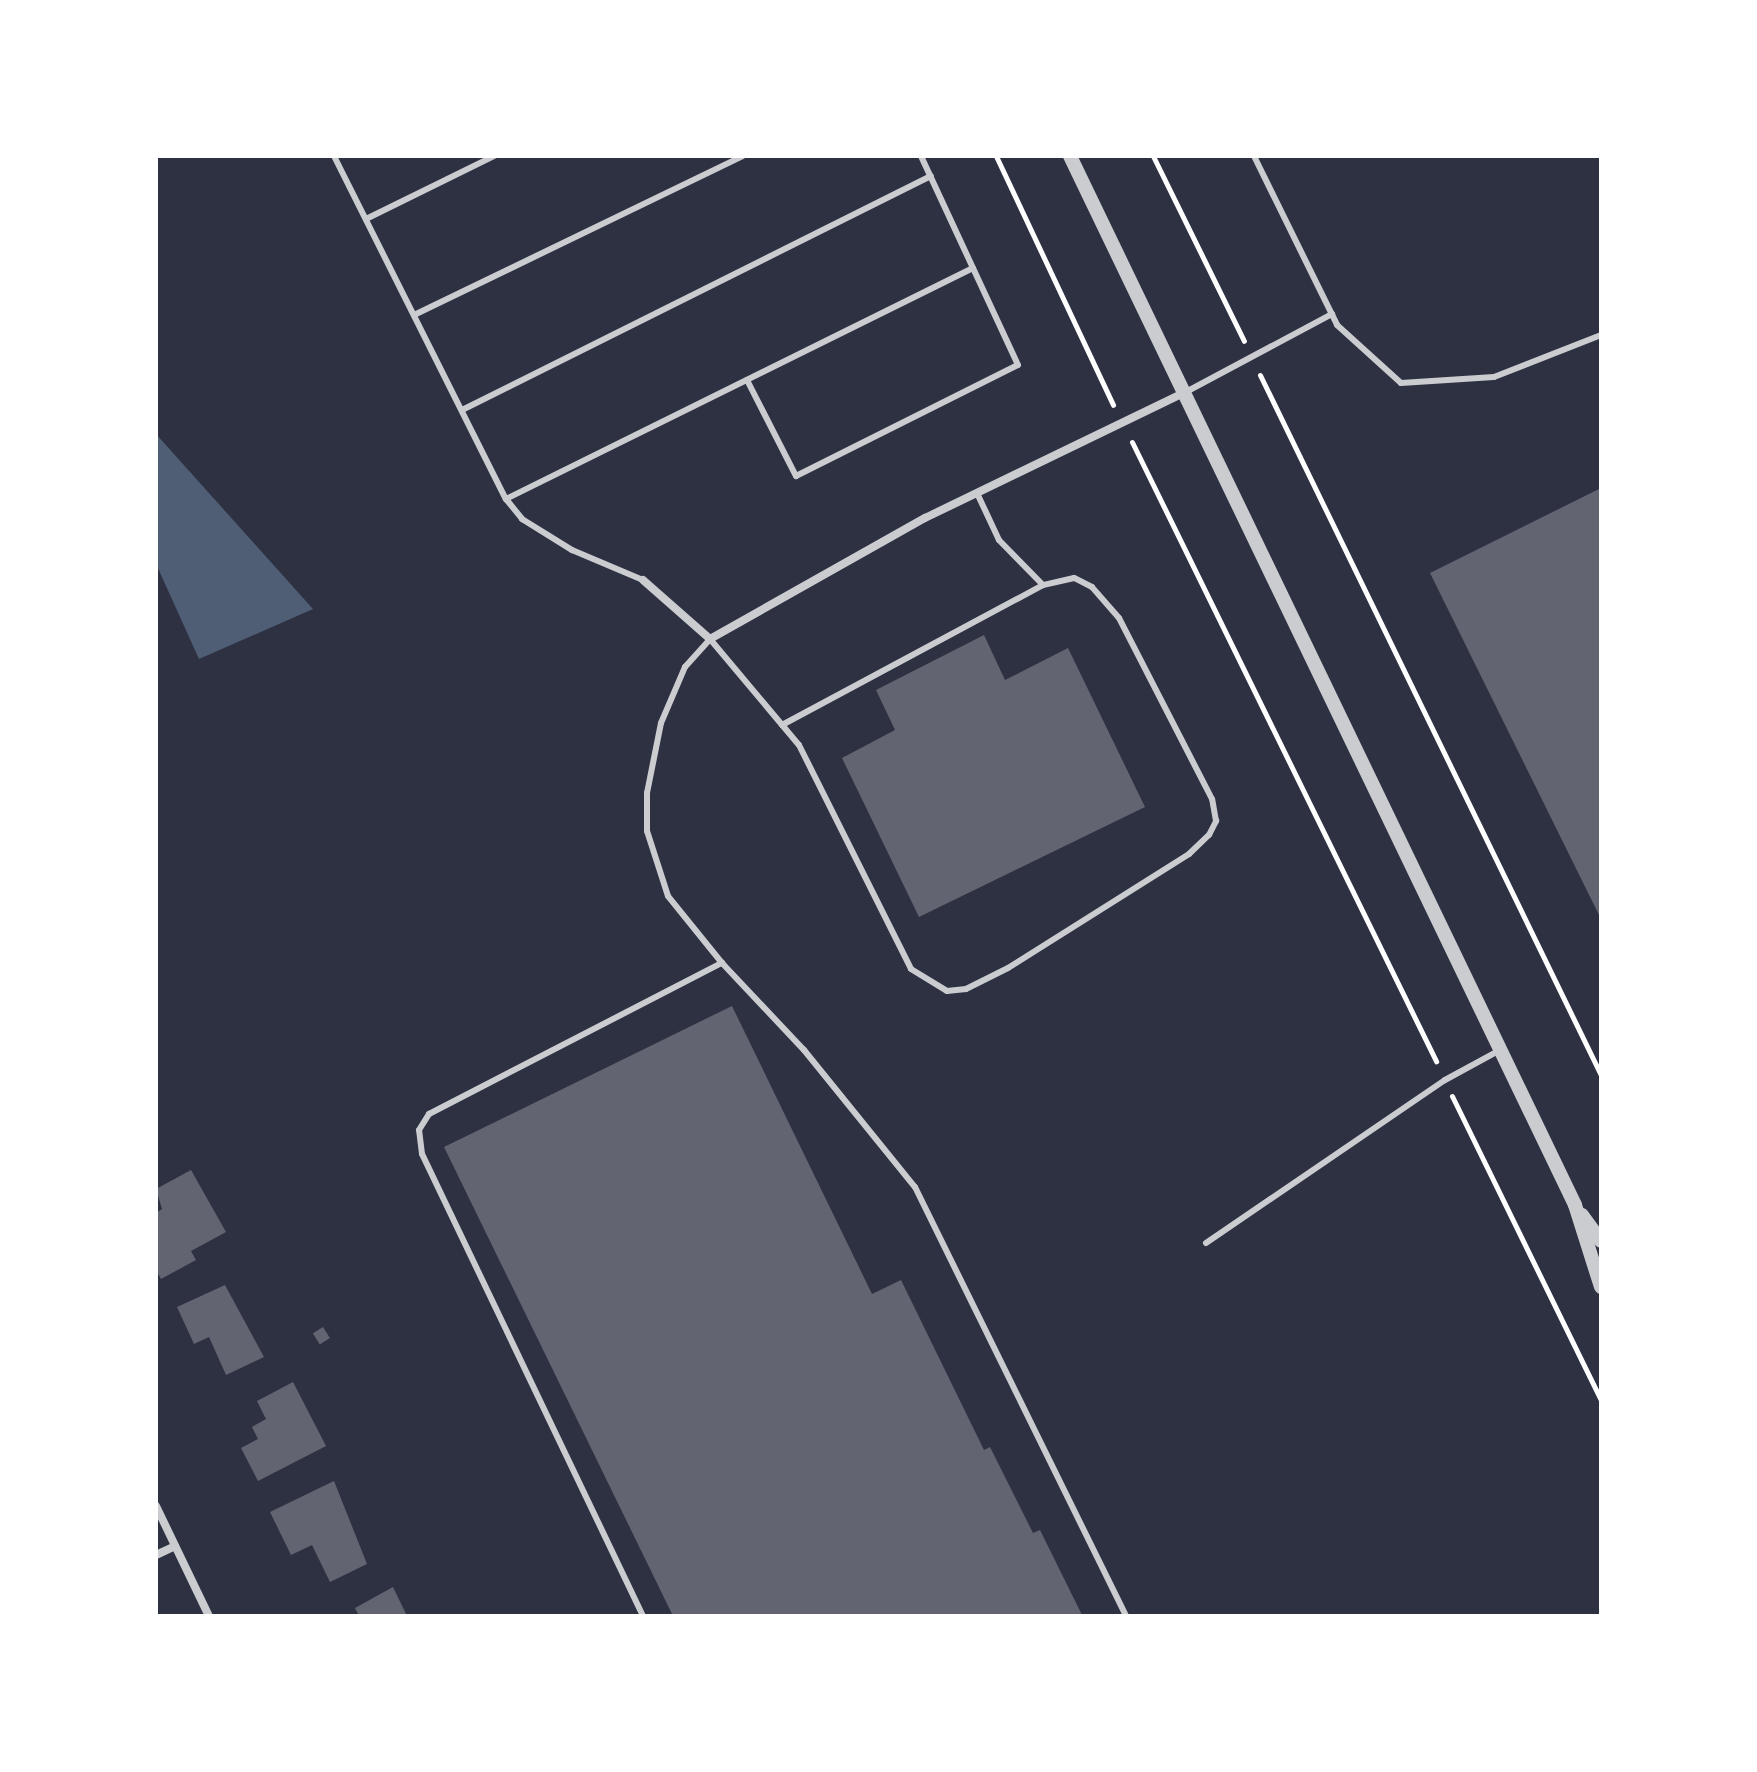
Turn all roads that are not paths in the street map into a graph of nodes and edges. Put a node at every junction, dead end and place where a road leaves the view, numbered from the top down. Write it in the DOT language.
graph roads {
  1 [pos="334,156"];
  2 [pos="494,156"];
  3 [pos="743,156"];
  4 [pos="921,156"];
  5 [pos="1070,156"];
  6 [pos="1254,156"];
  7 [pos="931,176"];
  8 [pos="366,219"];
  9 [pos="973,268"];
  10 [pos="1332,314"];
  11 [pos="414,315"];
  12 [pos="1601,335"];
  13 [pos="747,380"];
  14 [pos="1184,393"];
  15 [pos="462,410"];
  16 [pos="977,493"];
  17 [pos="506,499"];
  18 [pos="643,580"];
  19 [pos="1043,585"];
  20 [pos="710,639"];
  21 [pos="782,725"];
  22 [pos="722,963"];
  23 [pos="1500,1050"];
  24 [pos="1575,1205"];
  25 [pos="1601,1241"];
  26 [pos="1206,1243"];
  27 [pos="1601,1287"];
  28 [pos="156,1506"];
  29 [pos="175,1546"];
  30 [pos="156,1555"];
  31 [pos="209,1616"];
  32 [pos="643,1616"];
  33 [pos="1126,1616"];
  1 -- 8 [label="lane"];
  2 -- 8 [label="lane"];
  3 -- 11 [label="lane"];
  4 -- 7 [label="lane"];
  5 -- 14 [label="street"];
  6 -- 10 [label="lane"];
  7 -- 9 [label="lane"];
  7 -- 15 [label="lane"];
  8 -- 11 [label="lane"];
  9 -- 13 [label="lane"];
  9 -- 13 [label="lane"];
  10 -- 12 [label="lane"];
  10 -- 14 [label="lane"];
  11 -- 15 [label="lane"];
  13 -- 17 [label="lane"];
  14 -- 16 [label="street"];
  14 -- 23 [label="street"];
  15 -- 17 [label="lane"];
  16 -- 19 [label="lane"];
  16 -- 20 [label="street"];
  17 -- 18 [label="lane"];
  18 -- 20 [label="street"];
  19 -- 21 [label="lane"];
  19 -- 21 [label="lane"];
  20 -- 21 [label="lane"];
  20 -- 22 [label="lane"];
  22 -- 32 [label="lane"];
  22 -- 33 [label="lane"];
  23 -- 24 [label="street"];
  23 -- 26 [label="lane"];
  24 -- 25 [label="street"];
  24 -- 27 [label="street"];
  28 -- 29 [label="street"];
  29 -- 30 [label="street"];
  29 -- 31 [label="street"];
}
